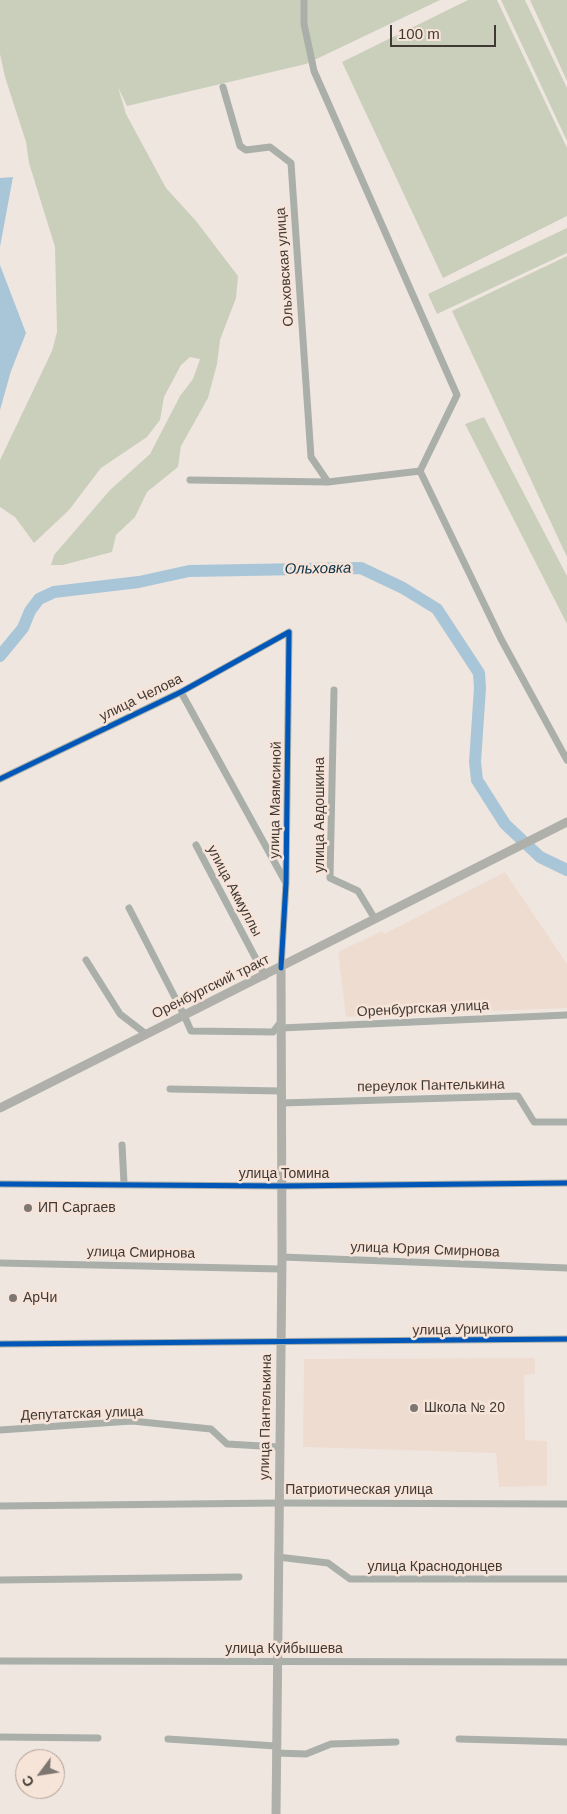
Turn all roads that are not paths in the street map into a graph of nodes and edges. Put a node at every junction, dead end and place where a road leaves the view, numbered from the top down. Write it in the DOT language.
graph roads {
  1 [pos="304,0"];
  2 [pos="224,87"];
  3 [pos="420,471"];
  4 [pos="190,480"];
  5 [pos="328,482"];
  6 [pos="289,632"];
  7 [pos="334,690"];
  8 [pos="181,692"];
  9 [pos="567,760"];
  10 [pos="0,779"];
  11 [pos="567,822"];
  12 [pos="196,845"];
  13 [pos="286,883"];
  14 [pos="130,908"];
  15 [pos="375,919"];
  16 [pos="86,960"];
  17 [pos="281,968"];
  18 [pos="265,976"];
  19 [pos="184,1015"];
  20 [pos="567,1015"];
  21 [pos="281,1025"];
  22 [pos="146,1034"];
  23 [pos="170,1089"];
  24 [pos="281,1091"];
  25 [pos="281,1103"];
  26 [pos="0,1108"];
  27 [pos="567,1122"];
  28 [pos="122,1145"];
  29 [pos="124,1183"];
  30 [pos="567,1183"];
  31 [pos="0,1184"];
  32 [pos="282,1186"];
  33 [pos="282,1257"];
  34 [pos="0,1262"];
  35 [pos="567,1268"];
  36 [pos="281,1269"];
  37 [pos="567,1339"];
  38 [pos="0,1344"];
  39 [pos="281,1344"];
  40 [pos="0,1430"];
  41 [pos="279,1447"];
  42 [pos="279,1502"];
  43 [pos="567,1504"];
  44 [pos="0,1506"];
  45 [pos="278,1557"];
  46 [pos="239,1577"];
  47 [pos="567,1579"];
  48 [pos="0,1580"];
  49 [pos="0,1661"];
  50 [pos="277,1662"];
  51 [pos="567,1662"];
  52 [pos="0,1737"];
  53 [pos="98,1738"];
  54 [pos="459,1739"];
  55 [pos="168,1740"];
  56 [pos="396,1742"];
  57 [pos="567,1742"];
  58 [pos="276,1750"];
  59 [pos="276,1814"];
  1 -- 3 [label="street"];
  2 -- 5 [label="street, Ольховская улица"];
  3 -- 5 [label="street"];
  3 -- 9 [label="street"];
  4 -- 5 [label="street"];
  6 -- 8 [label="street, улица Челова"];
  6 -- 13 [label="street, улица Маямсиной"];
  7 -- 15 [label="street, улица Авдошкина"];
  8 -- 10 [label="street, улица Челова"];
  8 -- 13 [label="street"];
  11 -- 15 [label="main road, Оренбургский тракт"];
  12 -- 18 [label="street, улица Акмуллы"];
  13 -- 17 [label="street, улица Маямсиной"];
  14 -- 19 [label="street"];
  15 -- 17 [label="main road, Оренбургский тракт"];
  16 -- 22 [label="street"];
  17 -- 18 [label="main road, Оренбургский тракт"];
  17 -- 21 [label="main road, улица Пантелькина"];
  18 -- 19 [label="main road, Оренбургский тракт"];
  19 -- 21 [label="street, Оренбургская улица"];
  19 -- 22 [label="main road, Оренбургский тракт"];
  20 -- 21 [label="street, Оренбургская улица"];
  21 -- 24 [label="main road, улица Пантелькина"];
  22 -- 26 [label="main road, Оренбургский тракт"];
  23 -- 24 [label="street"];
  24 -- 25 [label="main road, улица Пантелькина"];
  25 -- 27 [label="street, переулок Пантелькина"];
  25 -- 32 [label="main road, улица Пантелькина"];
  28 -- 29 [label="street"];
  29 -- 31 [label="street, улица Томина"];
  29 -- 32 [label="street, улица Томина"];
  30 -- 32 [label="street, улица Томина"];
  32 -- 33 [label="main road, улица Пантелькина"];
  33 -- 35 [label="street, улица Юрия Смирнова"];
  33 -- 36 [label="main road, улица Пантелькина"];
  34 -- 36 [label="street, улица Смирнова"];
  36 -- 39 [label="main road, улица Пантелькина"];
  37 -- 39 [label="street, улица Урицкого"];
  38 -- 39 [label="street, улица Урицкого"];
  39 -- 41 [label="main road, улица Пантелькина"];
  40 -- 41 [label="street, Депутатская улица"];
  41 -- 42 [label="main road, улица Пантелькина"];
  42 -- 43 [label="street, Патриотическая улица"];
  42 -- 44 [label="street, Патриотическая улица"];
  42 -- 45 [label="main road, улица Пантелькина"];
  45 -- 47 [label="street, улица Краснодонцев"];
  45 -- 50 [label="main road, улица Пантелькина"];
  46 -- 48 [label="street"];
  49 -- 50 [label="street, улица Куйбышева"];
  50 -- 51 [label="street, улица Куйбышева"];
  50 -- 58 [label="main road, улица Пантелькина"];
  52 -- 53 [label="street"];
  54 -- 57 [label="street"];
  55 -- 58 [label="street"];
  56 -- 58 [label="street"];
  58 -- 59 [label="main road, улица Пантелькина"];
}
